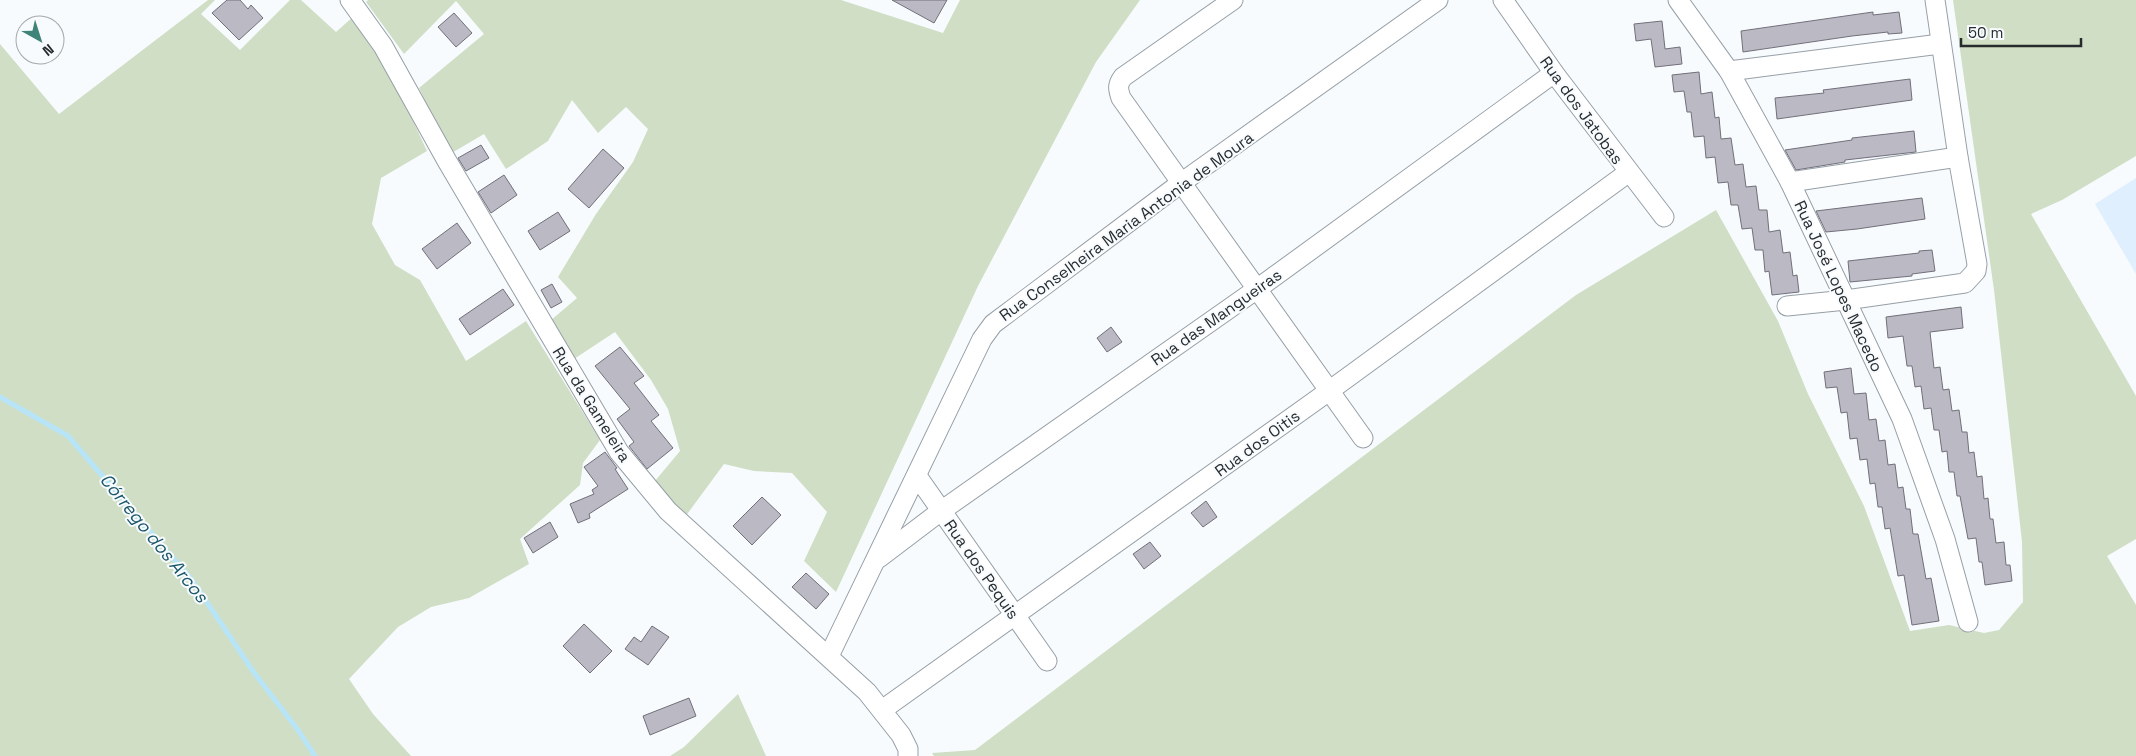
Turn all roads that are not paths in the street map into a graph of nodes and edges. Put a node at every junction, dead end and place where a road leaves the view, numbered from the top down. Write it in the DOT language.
graph roads {
  1 [pos="350,0"];
  2 [pos="1233,0"];
  3 [pos="1438,0"];
  4 [pos="1503,0"];
  5 [pos="1678,0"];
  6 [pos="1935,0"];
  7 [pos="1940,44"];
  8 [pos="1729,71"];
  9 [pos="1554,73"];
  10 [pos="1958,157"];
  11 [pos="1628,172"];
  12 [pos="1790,182"];
  13 [pos="1182,183"];
  14 [pos="1664,217"];
  15 [pos="1257,289"];
  16 [pos="1846,300"];
  17 [pos="1787,306"];
  18 [pos="1329,391"];
  19 [pos="1363,438"];
  20 [pos="917,476"];
  21 [pos="941,511"];
  22 [pos="877,560"];
  23 [pos="1016,617"];
  24 [pos="1968,622"];
  25 [pos="829,656"];
  26 [pos="1047,661"];
  27 [pos="882,710"];
  28 [pos="910,754"];
  1 -- 25 [label="street, Rua da Gameleira"];
  2 -- 13 [label="street"];
  3 -- 13 [label="street, Rua Conselheira Maria Antonia de Moura"];
  4 -- 9 [label="street, Rua dos Jatobas"];
  5 -- 8 [label="street, Rua José Lopes Macedo"];
  6 -- 7 [label="street"];
  7 -- 8 [label="street"];
  7 -- 10 [label="street"];
  8 -- 12 [label="street, Rua José Lopes Macedo"];
  9 -- 11 [label="street, Rua dos Jatobas"];
  9 -- 15 [label="street, Rua das Mangueiras"];
  10 -- 12 [label="street"];
  10 -- 16 [label="street"];
  11 -- 14 [label="street, Rua dos Jatobas"];
  11 -- 18 [label="street, Rua dos Oitis"];
  12 -- 16 [label="street, Rua José Lopes Macedo"];
  13 -- 15 [label="street"];
  13 -- 20 [label="street, Rua Conselheira Maria Antonia de Moura"];
  15 -- 18 [label="street"];
  15 -- 21 [label="street, Rua das Mangueiras"];
  16 -- 17 [label="street"];
  16 -- 24 [label="street, Rua José Lopes Macedo"];
  18 -- 19 [label="street"];
  18 -- 23 [label="street, Rua dos Oitis"];
  20 -- 21 [label="street, Rua dos Pequis"];
  20 -- 22 [label="street, Rua Conselheira Maria Antonia de Moura"];
  21 -- 22 [label="street, Rua das Mangueiras"];
  21 -- 23 [label="street, Rua dos Pequis"];
  22 -- 25 [label="street, Rua Conselheira Maria Antonia de Moura"];
  23 -- 26 [label="street, Rua dos Pequis"];
  23 -- 27 [label="street, Rua dos Oitis"];
  25 -- 27 [label="street, Rua da Gameleira"];
  27 -- 28 [label="street, Rua da Gameleira"];
}
